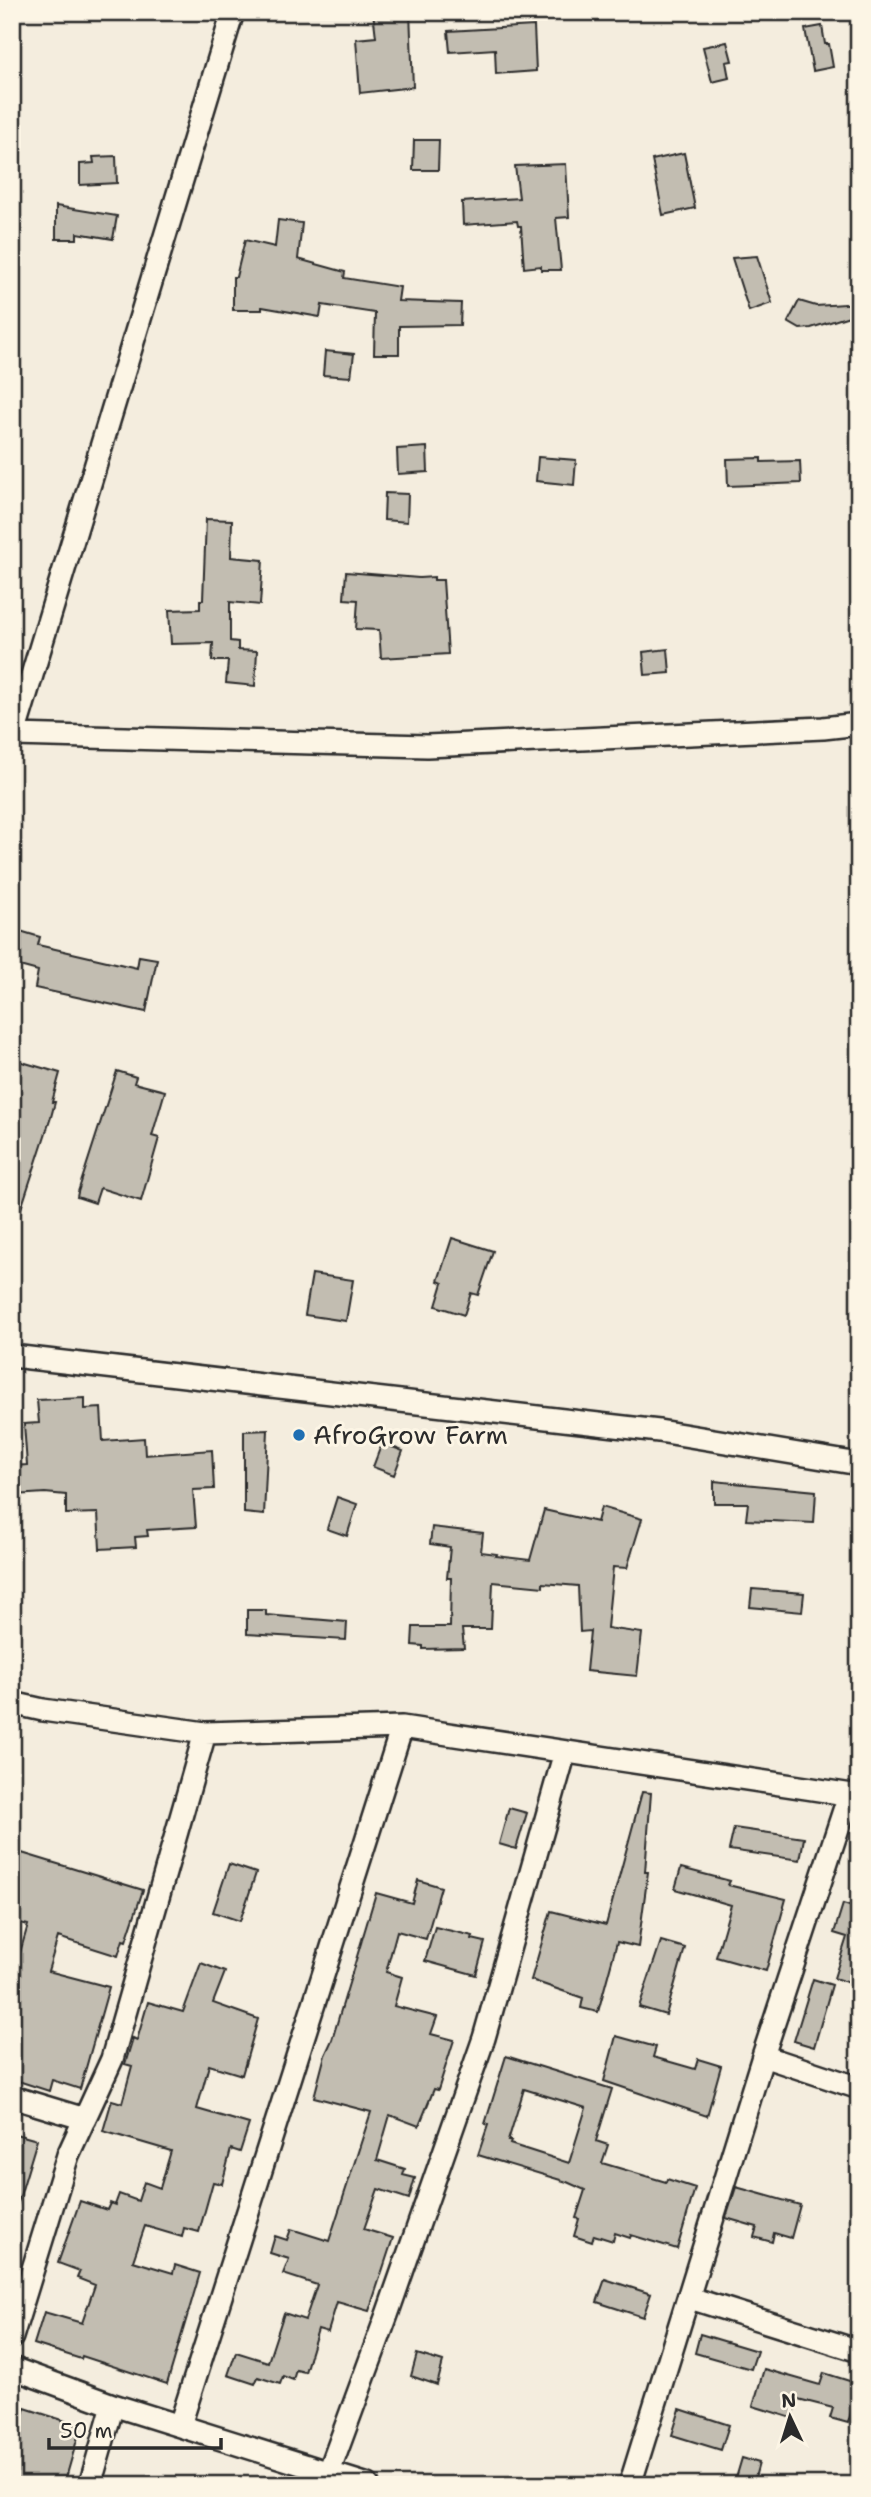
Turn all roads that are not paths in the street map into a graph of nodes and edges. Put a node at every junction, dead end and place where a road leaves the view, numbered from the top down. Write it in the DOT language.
graph roads {
  1 [pos="233,12"];
  2 [pos="859,724"];
  3 [pos="13,738"];
  4 [pos="12,1356"];
  5 [pos="859,1464"];
  6 [pos="12,1703"];
  7 [pos="402,1727"];
  8 [pos="205,1733"];
  9 [pos="565,1752"];
  10 [pos="854,1795"];
  11 [pos="763,2056"];
  12 [pos="859,2088"];
  13 [pos="12,2097"];
  14 [pos="85,2119"];
  15 [pos="690,2298"];
  16 [pos="12,2337"];
  17 [pos="859,2351"];
  18 [pos="12,2368"];
  19 [pos="113,2405"];
  20 [pos="180,2425"];
  21 [pos="329,2472"];
  22 [pos="90,2485"];
  23 [pos="368,2485"];
  24 [pos="631,2485"];
  1 -- 3 [label="street"];
  2 -- 3 [label="street"];
  4 -- 5 [label="street"];
  6 -- 8 [label="street"];
  7 -- 8 [label="street"];
  7 -- 9 [label="street"];
  7 -- 20 [label="street"];
  8 -- 14 [label="street"];
  9 -- 10 [label="street"];
  9 -- 21 [label="street"];
  10 -- 11 [label="street"];
  11 -- 12 [label="street"];
  11 -- 15 [label="street"];
  13 -- 14 [label="street"];
  14 -- 16 [label="street"];
  15 -- 17 [label="street"];
  15 -- 24 [label="street"];
  18 -- 19 [label="street"];
  19 -- 20 [label="street"];
  19 -- 22 [label="street"];
  20 -- 21 [label="street"];
  21 -- 23 [label="street"];
}
